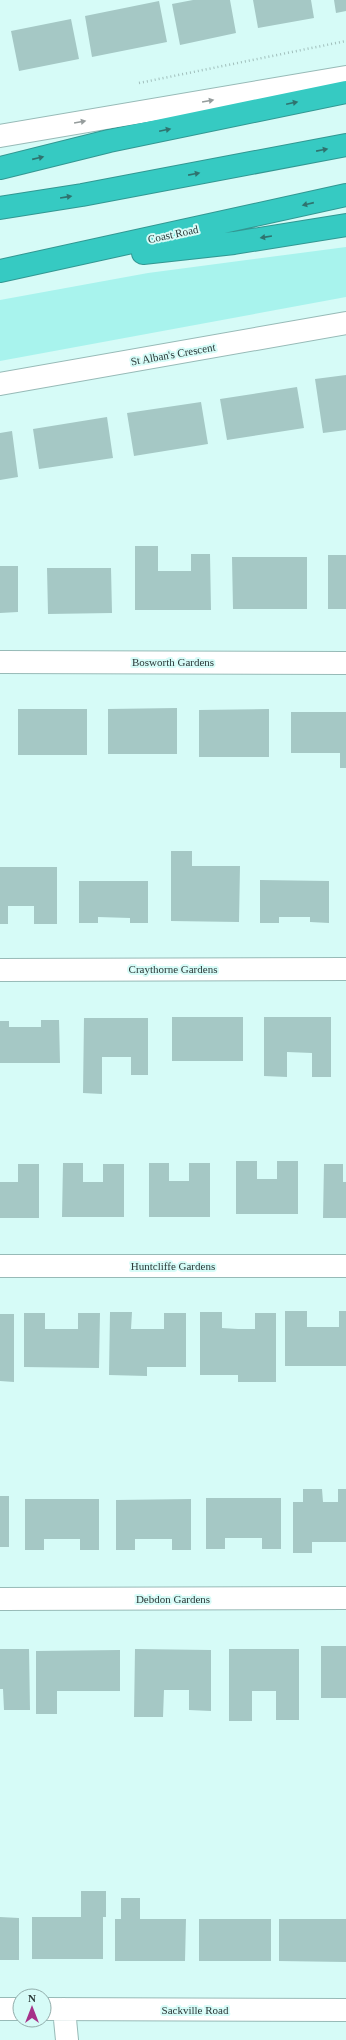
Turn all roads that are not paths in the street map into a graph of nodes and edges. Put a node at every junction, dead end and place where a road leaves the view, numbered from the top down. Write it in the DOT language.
graph roads {
  1 [pos="346,77"];
  2 [pos="346,92"];
  3 [pos="0,136"];
  4 [pos="346,145"];
  5 [pos="0,168"];
  6 [pos="346,195"];
  7 [pos="0,208"];
  8 [pos="346,224"];
  9 [pos="4,270"];
  10 [pos="346,323"];
  11 [pos="0,384"];
  12 [pos="0,662"];
  13 [pos="346,662"];
  14 [pos="346,969"];
  15 [pos="0,970"];
  16 [pos="0,1266"];
  17 [pos="346,1266"];
  18 [pos="346,1598"];
  19 [pos="0,1599"];
  20 [pos="0,2009"];
  21 [pos="12,2009"];
  22 [pos="54,2009"];
  23 [pos="346,2010"];
  24 [pos="67,2040"];
  3 -- 1 [label="street, one-way"];
  5 -- 2 [label="highway, one-way"];
  7 -- 4 [label="highway, one-way"];
  6 -- 9 [label="highway, Coast Road, one-way"];
  8 -- 9 [label="highway, one-way"];
  10 -- 11 [label="street, St Alban's Crescent"];
  12 -- 13 [label="street, Bosworth Gardens"];
  14 -- 15 [label="street, Craythorne Gardens"];
  16 -- 17 [label="street, Huntcliffe Gardens"];
  18 -- 19 [label="street, Debdon Gardens"];
  20 -- 21 [label="street"];
  22 -- 23 [label="street, Sackville Road"];
  22 -- 24 [label="street"];
}
